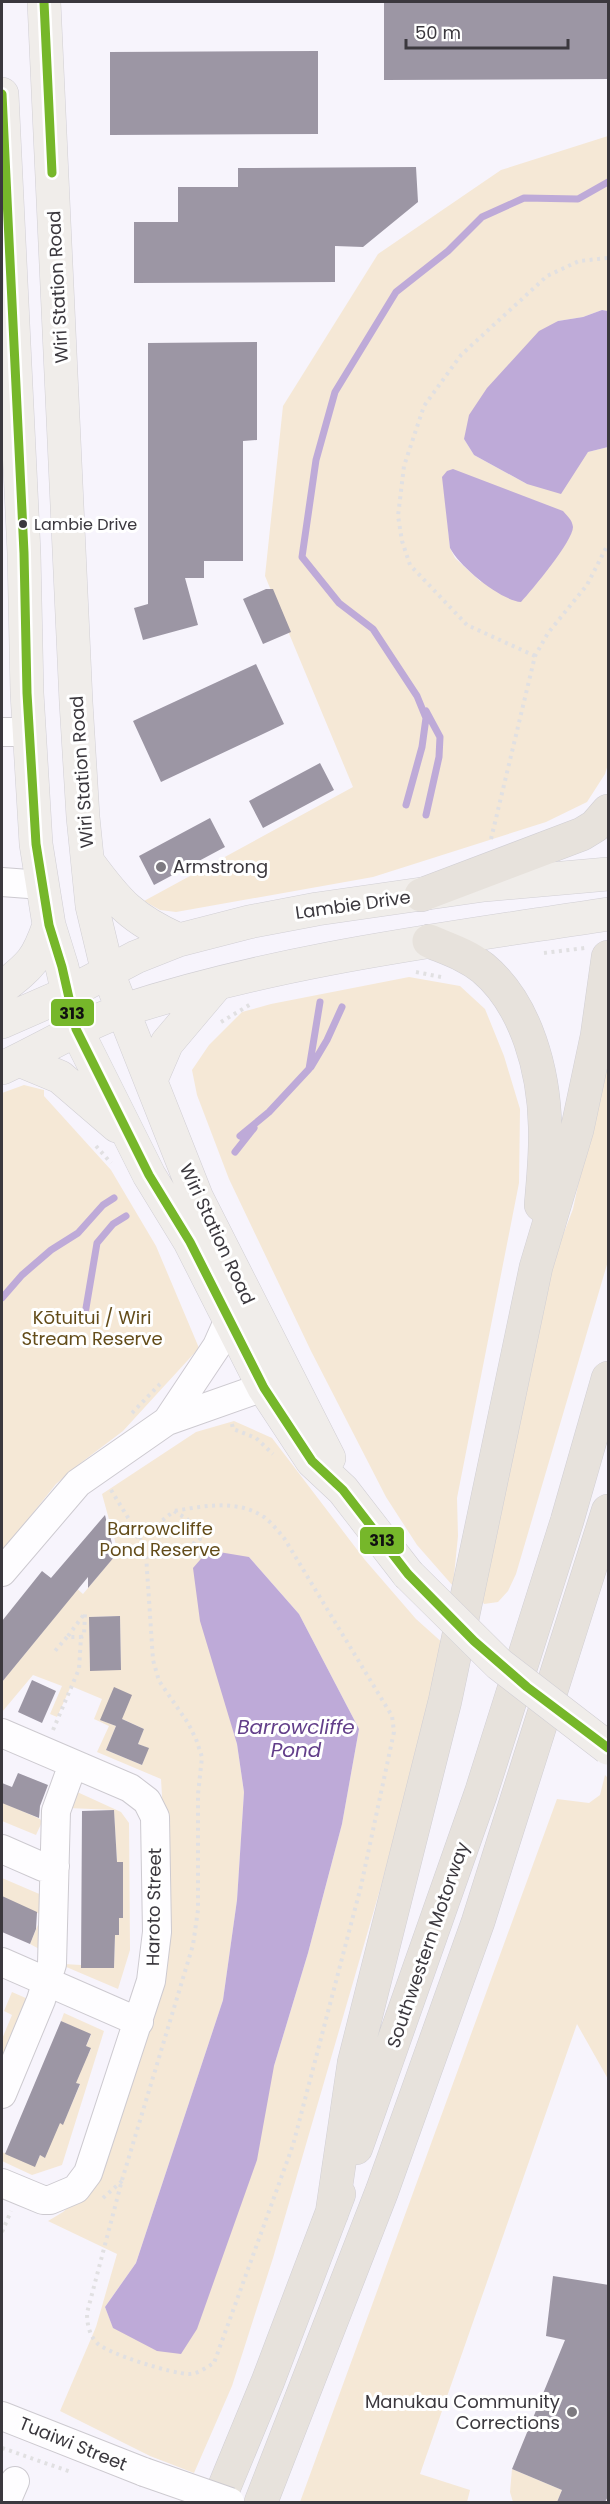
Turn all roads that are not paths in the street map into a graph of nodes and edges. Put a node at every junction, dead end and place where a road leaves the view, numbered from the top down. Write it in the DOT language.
graph roads {
  1 [pos="45,2"];
  2 [pos="2,106"];
  3 [pos="50,117"];
  4 [pos="59,322"];
  5 [pos="13,323"];
  6 [pos="24,553"];
  7 [pos="70,553"];
  8 [pos="15,732"];
  9 [pos="609,811"];
  10 [pos="88,862"];
  11 [pos="609,874"];
  12 [pos="2,882"];
  13 [pos="42,885"];
  14 [pos="421,895"];
  15 [pos="609,914"];
  16 [pos="49,925"];
  17 [pos="179,940"];
  18 [pos="429,941"];
  19 [pos="601,952"];
  20 [pos="108,974"];
  21 [pos="216,985"];
  22 [pos="2,988"];
  23 [pos="68,993"];
  24 [pos="123,1011"];
  25 [pos="2,1022"];
  26 [pos="76,1029"];
  27 [pos="10,1064"];
  28 [pos="151,1080"];
  29 [pos="132,1140"];
  30 [pos="536,1267"];
  31 [pos="229,1319"];
  32 [pos="609,1378"];
  33 [pos="276,1383"];
  34 [pos="167,1421"];
  35 [pos="609,1511"];
  36 [pos="2,1572"];
  37 [pos="2,1733"];
  38 [pos="609,1748"];
  39 [pos="72,1764"];
  40 [pos="2,1849"];
  41 [pos="55,1866"];
  42 [pos="2,1962"];
  43 [pos="47,1982"];
  44 [pos="139,2022"];
  45 [pos="2,2094"];
  46 [pos="2,2183"];
  47 [pos="332,2214"];
  48 [pos="2,2416"];
  49 [pos="218,2502"];
  50 [pos="230,2502"];
  51 [pos="261,2502"];
  1 -- 3 [label="main road, Wiri Station Road"];
  2 -- 3 [label="main road"];
  2 -- 5 [label="main road, Wiri Station Road"];
  3 -- 4 [label="main road, Wiri Station Road"];
  4 -- 5 [label="main road"];
  4 -- 7 [label="main road, Wiri Station Road"];
  5 -- 6 [label="main road, Wiri Station Road"];
  6 -- 7 [label="main road"];
  6 -- 8 [label="main road, Wiri Station Road"];
  7 -- 10 [label="main road, Wiri Station Road"];
  8 -- 13 [label="main road, Wiri Station Road"];
  9 -- 14 [label="highway"];
  10 -- 17 [label="main road"];
  10 -- 20 [label="main road, Wiri Station Road"];
  11 -- 14 [label="main road, Lambie Drive"];
  12 -- 13 [label="street"];
  13 -- 16 [label="main road, Wiri Station Road"];
  14 -- 17 [label="main road, Lambie Drive"];
  15 -- 18 [label="main road"];
  16 -- 22 [label="main road"];
  16 -- 23 [label="main road, Wiri Station Road"];
  17 -- 20 [label="main road, Lambie Drive"];
  18 -- 21 [label="main road"];
  18 -- 30 [label="highway"];
  19 -- 30 [label="highway"];
  20 -- 23 [label="main road, Lambie Drive"];
  20 -- 24 [label="main road, Wiri Station Road"];
  21 -- 24 [label="main road"];
  21 -- 28 [label="main road"];
  23 -- 25 [label="main road, Lambie Drive"];
  23 -- 26 [label="main road, Wiri Station Road"];
  24 -- 26 [label="main road"];
  24 -- 28 [label="main road, Wiri Station Road"];
  26 -- 27 [label="main road"];
  26 -- 29 [label="main road, Wiri Station Road"];
  27 -- 29 [label="main road"];
  28 -- 33 [label="main road, Wiri Station Road"];
  29 -- 31 [label="main road, Wiri Station Road"];
  30 -- 47 [label="highway"];
  31 -- 33 [label="main road, Wiri Station Road"];
  31 -- 34 [label="street"];
  32 -- 47 [label="highway, Southwestern Motorway"];
  33 -- 34 [label="street"];
  33 -- 38 [label="main road, Wiri Station Road, bridge"];
  34 -- 36 [label="street"];
  35 -- 51 [label="highway"];
  37 -- 39 [label="street, Haroto Street"];
  39 -- 41 [label="street"];
  39 -- 44 [label="street, Haroto Street"];
  40 -- 41 [label="street"];
  41 -- 43 [label="street"];
  42 -- 43 [label="street"];
  43 -- 44 [label="street"];
  43 -- 45 [label="street"];
  44 -- 46 [label="street, Haroto Street"];
  47 -- 49 [label="highway, Southwestern Motorway"];
  48 -- 50 [label="street, Tuaiwi Street, bridge"];
}
